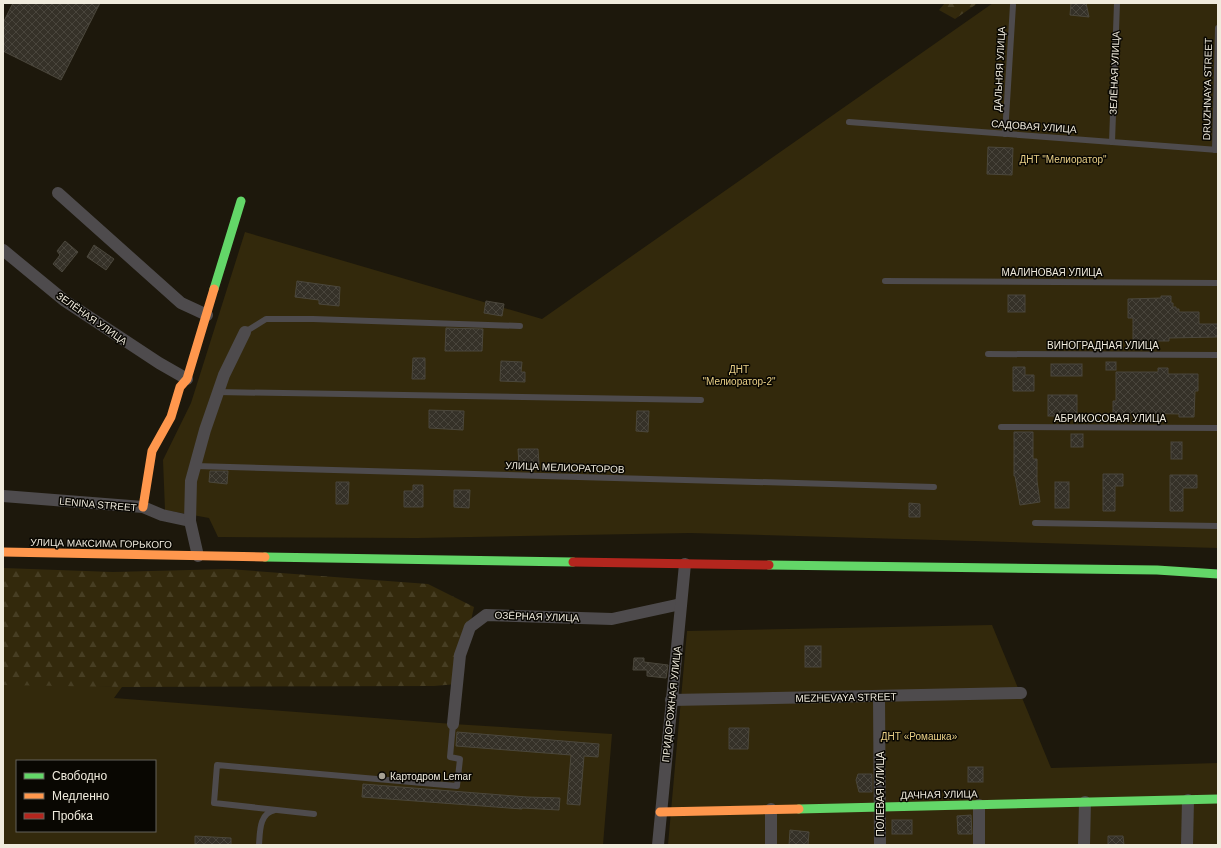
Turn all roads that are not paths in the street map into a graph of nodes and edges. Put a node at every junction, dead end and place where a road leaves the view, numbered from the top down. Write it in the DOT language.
graph roads {
  1 [pos="1117,3"];
  2 [pos="1013,5"];
  3 [pos="1218,28"];
  4 [pos="849,122"];
  5 [pos="1005,134"];
  6 [pos="1112,142"];
  7 [pos="1216,150"];
  8 [pos="58,193"];
  9 [pos="242,202"];
  10 [pos="3,250"];
  11 [pos="885,281"];
  12 [pos="1218,282"];
  13 [pos="207,315"];
  14 [pos="520,326"];
  15 [pos="245,332"];
  16 [pos="988,354"];
  17 [pos="1218,355"];
  18 [pos="188,379"];
  19 [pos="218,392"];
  20 [pos="701,400"];
  21 [pos="1001,427"];
  22 [pos="1218,428"];
  23 [pos="195,466"];
  24 [pos="934,487"];
  25 [pos="3,496"];
  26 [pos="143,507"];
  27 [pos="190,520"];
  28 [pos="1035,522"];
  29 [pos="1218,526"];
  30 [pos="3,552"];
  31 [pos="198,556"];
  32 [pos="685,564"];
  33 [pos="1218,574"];
  34 [pos="681,604"];
  35 [pos="1021,693"];
  36 [pos="879,696"];
  37 [pos="671,700"];
  38 [pos="453,724"];
  39 [pos="1218,799"];
  40 [pos="1188,800"];
  41 [pos="1085,802"];
  42 [pos="979,804"];
  43 [pos="880,807"];
  44 [pos="771,809"];
  45 [pos="279,810"];
  46 [pos="660,812"];
  47 [pos="314,814"];
  48 [pos="259,845"];
  49 [pos="658,845"];
  50 [pos="771,845"];
  51 [pos="880,845"];
  52 [pos="979,845"];
  53 [pos="1084,845"];
  54 [pos="1187,845"];
  1 -- 6 [label="lane, ЗЕЛЁНАЯ УЛИЦА"];
  2 -- 5 [label="lane, ДАЛЬНЯЯ УЛИЦА"];
  3 -- 7 [label="lane, DRUZHNAYA STREET"];
  4 -- 5 [label="lane, САДОВАЯ УЛИЦА"];
  5 -- 6 [label="lane, САДОВАЯ УЛИЦА"];
  6 -- 7 [label="lane, САДОВАЯ УЛИЦА"];
  8 -- 13 [label="street"];
  9 -- 13 [label="main road"];
  10 -- 18 [label="street, ЗЕЛЁНАЯ УЛИЦА"];
  11 -- 12 [label="lane, МАЛИНОВАЯ УЛИЦА"];
  13 -- 18 [label="main road"];
  14 -- 15 [label="lane"];
  15 -- 19 [label="street"];
  16 -- 17 [label="lane, ВИНОГРАДНАЯ УЛИЦА"];
  18 -- 26 [label="main road"];
  19 -- 20 [label="lane"];
  19 -- 23 [label="street"];
  21 -- 22 [label="lane, АБРИКОСОВАЯ УЛИЦА"];
  23 -- 24 [label="lane, УЛИЦА МЕЛИОРАТОРОВ"];
  23 -- 27 [label="street"];
  25 -- 26 [label="street, LENINA STREET"];
  26 -- 27 [label="street, LENINA STREET"];
  27 -- 31 [label="street"];
  28 -- 29 [label="lane"];
  30 -- 31 [label="main road, УЛИЦА МАКСИМА ГОРЬКОГО"];
  31 -- 32 [label="main road, УЛИЦА МАКСИМА ГОРЬКОГО"];
  32 -- 33 [label="main road, УЛИЦА МАКСИМА ГОРЬКОГО"];
  32 -- 34 [label="street, ПРИДОРОЖНАЯ УЛИЦА"];
  34 -- 37 [label="street, ПРИДОРОЖНАЯ УЛИЦА"];
  34 -- 38 [label="street, ОЗЁРНАЯ УЛИЦА"];
  35 -- 36 [label="street, MEZHEVAYA STREET"];
  36 -- 37 [label="street, MEZHEVAYA STREET"];
  36 -- 43 [label="street, ПОЛЕВАЯ УЛИЦА"];
  37 -- 46 [label="street, ПРИДОРОЖНАЯ УЛИЦА"];
  38 -- 45 [label="lane"];
  39 -- 40 [label="main road, ДАЧНАЯ УЛИЦА"];
  40 -- 41 [label="main road, ДАЧНАЯ УЛИЦА"];
  40 -- 54 [label="street"];
  41 -- 42 [label="main road, ДАЧНАЯ УЛИЦА"];
  41 -- 53 [label="street"];
  42 -- 43 [label="main road, ДАЧНАЯ УЛИЦА"];
  42 -- 52 [label="street"];
  43 -- 44 [label="main road, ДАЧНАЯ УЛИЦА"];
  43 -- 51 [label="street, ПОЛЕВАЯ УЛИЦА"];
  44 -- 46 [label="main road, ДАЧНАЯ УЛИЦА"];
  44 -- 50 [label="street"];
  45 -- 47 [label="lane"];
  45 -- 48 [label="lane"];
  46 -- 49 [label="street, ПРИДОРОЖНАЯ УЛИЦА"];
}
